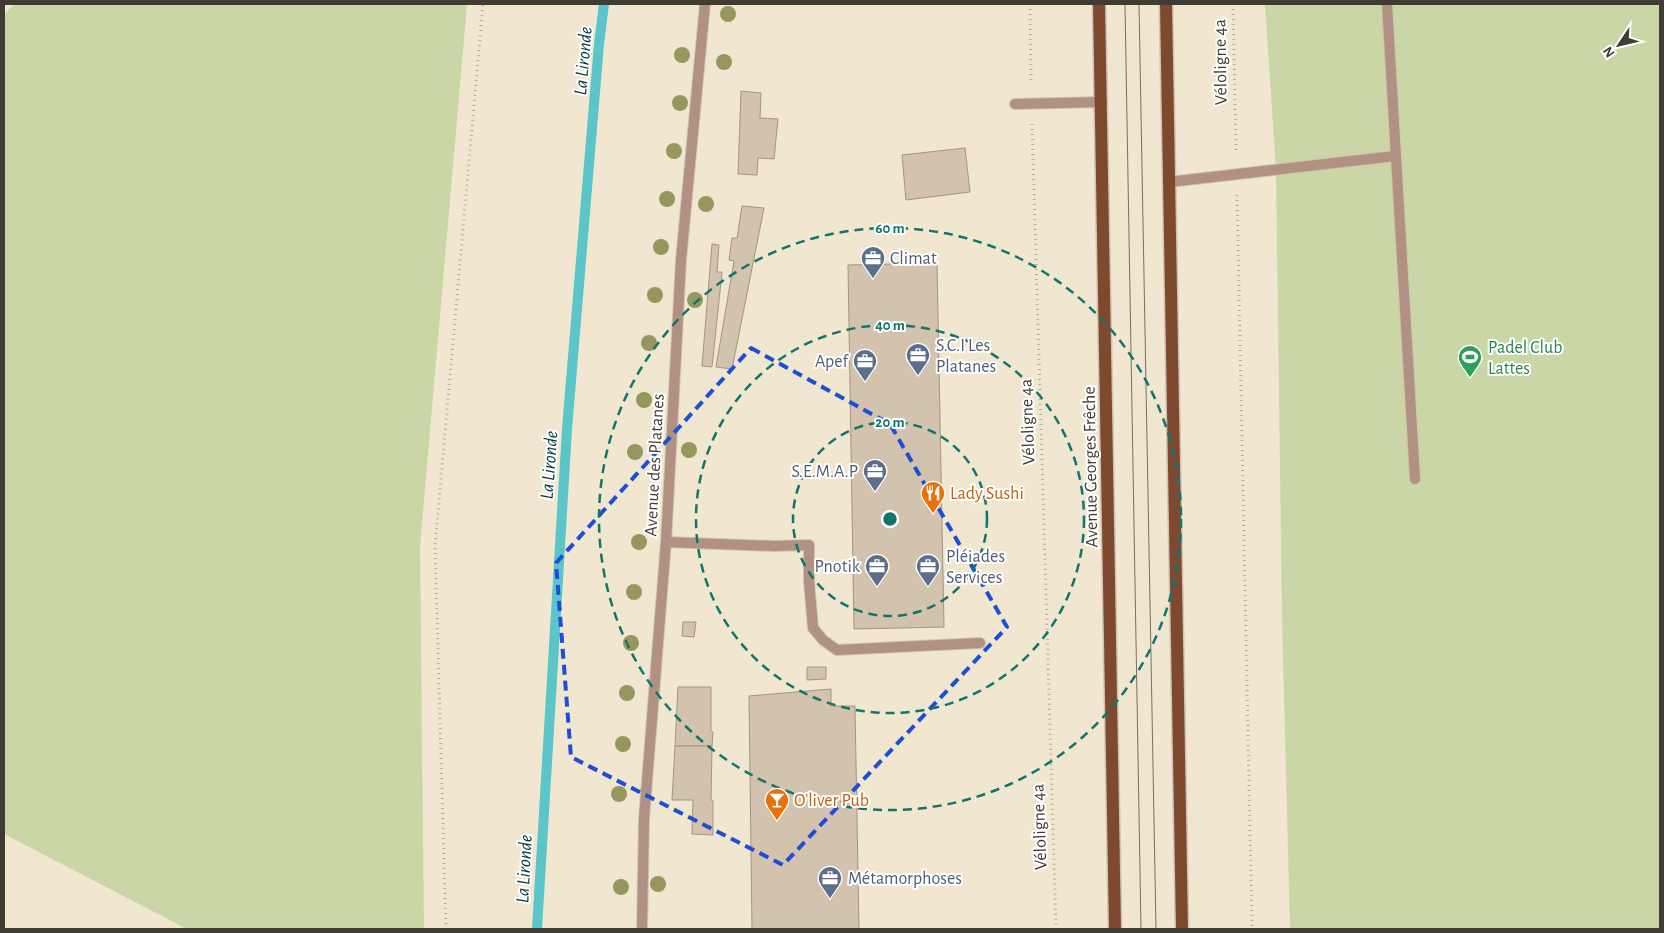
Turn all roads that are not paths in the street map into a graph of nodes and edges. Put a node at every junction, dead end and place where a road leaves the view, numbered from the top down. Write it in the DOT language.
graph roads {
  1 [pos="705,4"];
  2 [pos="1100,4"];
  3 [pos="1166,4"];
  4 [pos="1387,4"];
  5 [pos="1102,102"];
  6 [pos="1015,104"];
  7 [pos="1395,156"];
  8 [pos="1169,182"];
  9 [pos="1415,479"];
  10 [pos="666,542"];
  11 [pos="980,642"];
  12 [pos="642,929"];
  13 [pos="1115,929"];
  14 [pos="1182,929"];
  1 -- 10 [label="street, Avenue des Platanes"];
  2 -- 5 [label="main road, Avenue Georges Frêche"];
  3 -- 8 [label="main road"];
  4 -- 7 [label="street"];
  5 -- 6 [label="street"];
  5 -- 13 [label="main road, Avenue Georges Frêche"];
  7 -- 8 [label="street"];
  7 -- 9 [label="street"];
  8 -- 14 [label="main road"];
  10 -- 11 [label="street"];
  10 -- 12 [label="street, Avenue des Platanes"];
}
